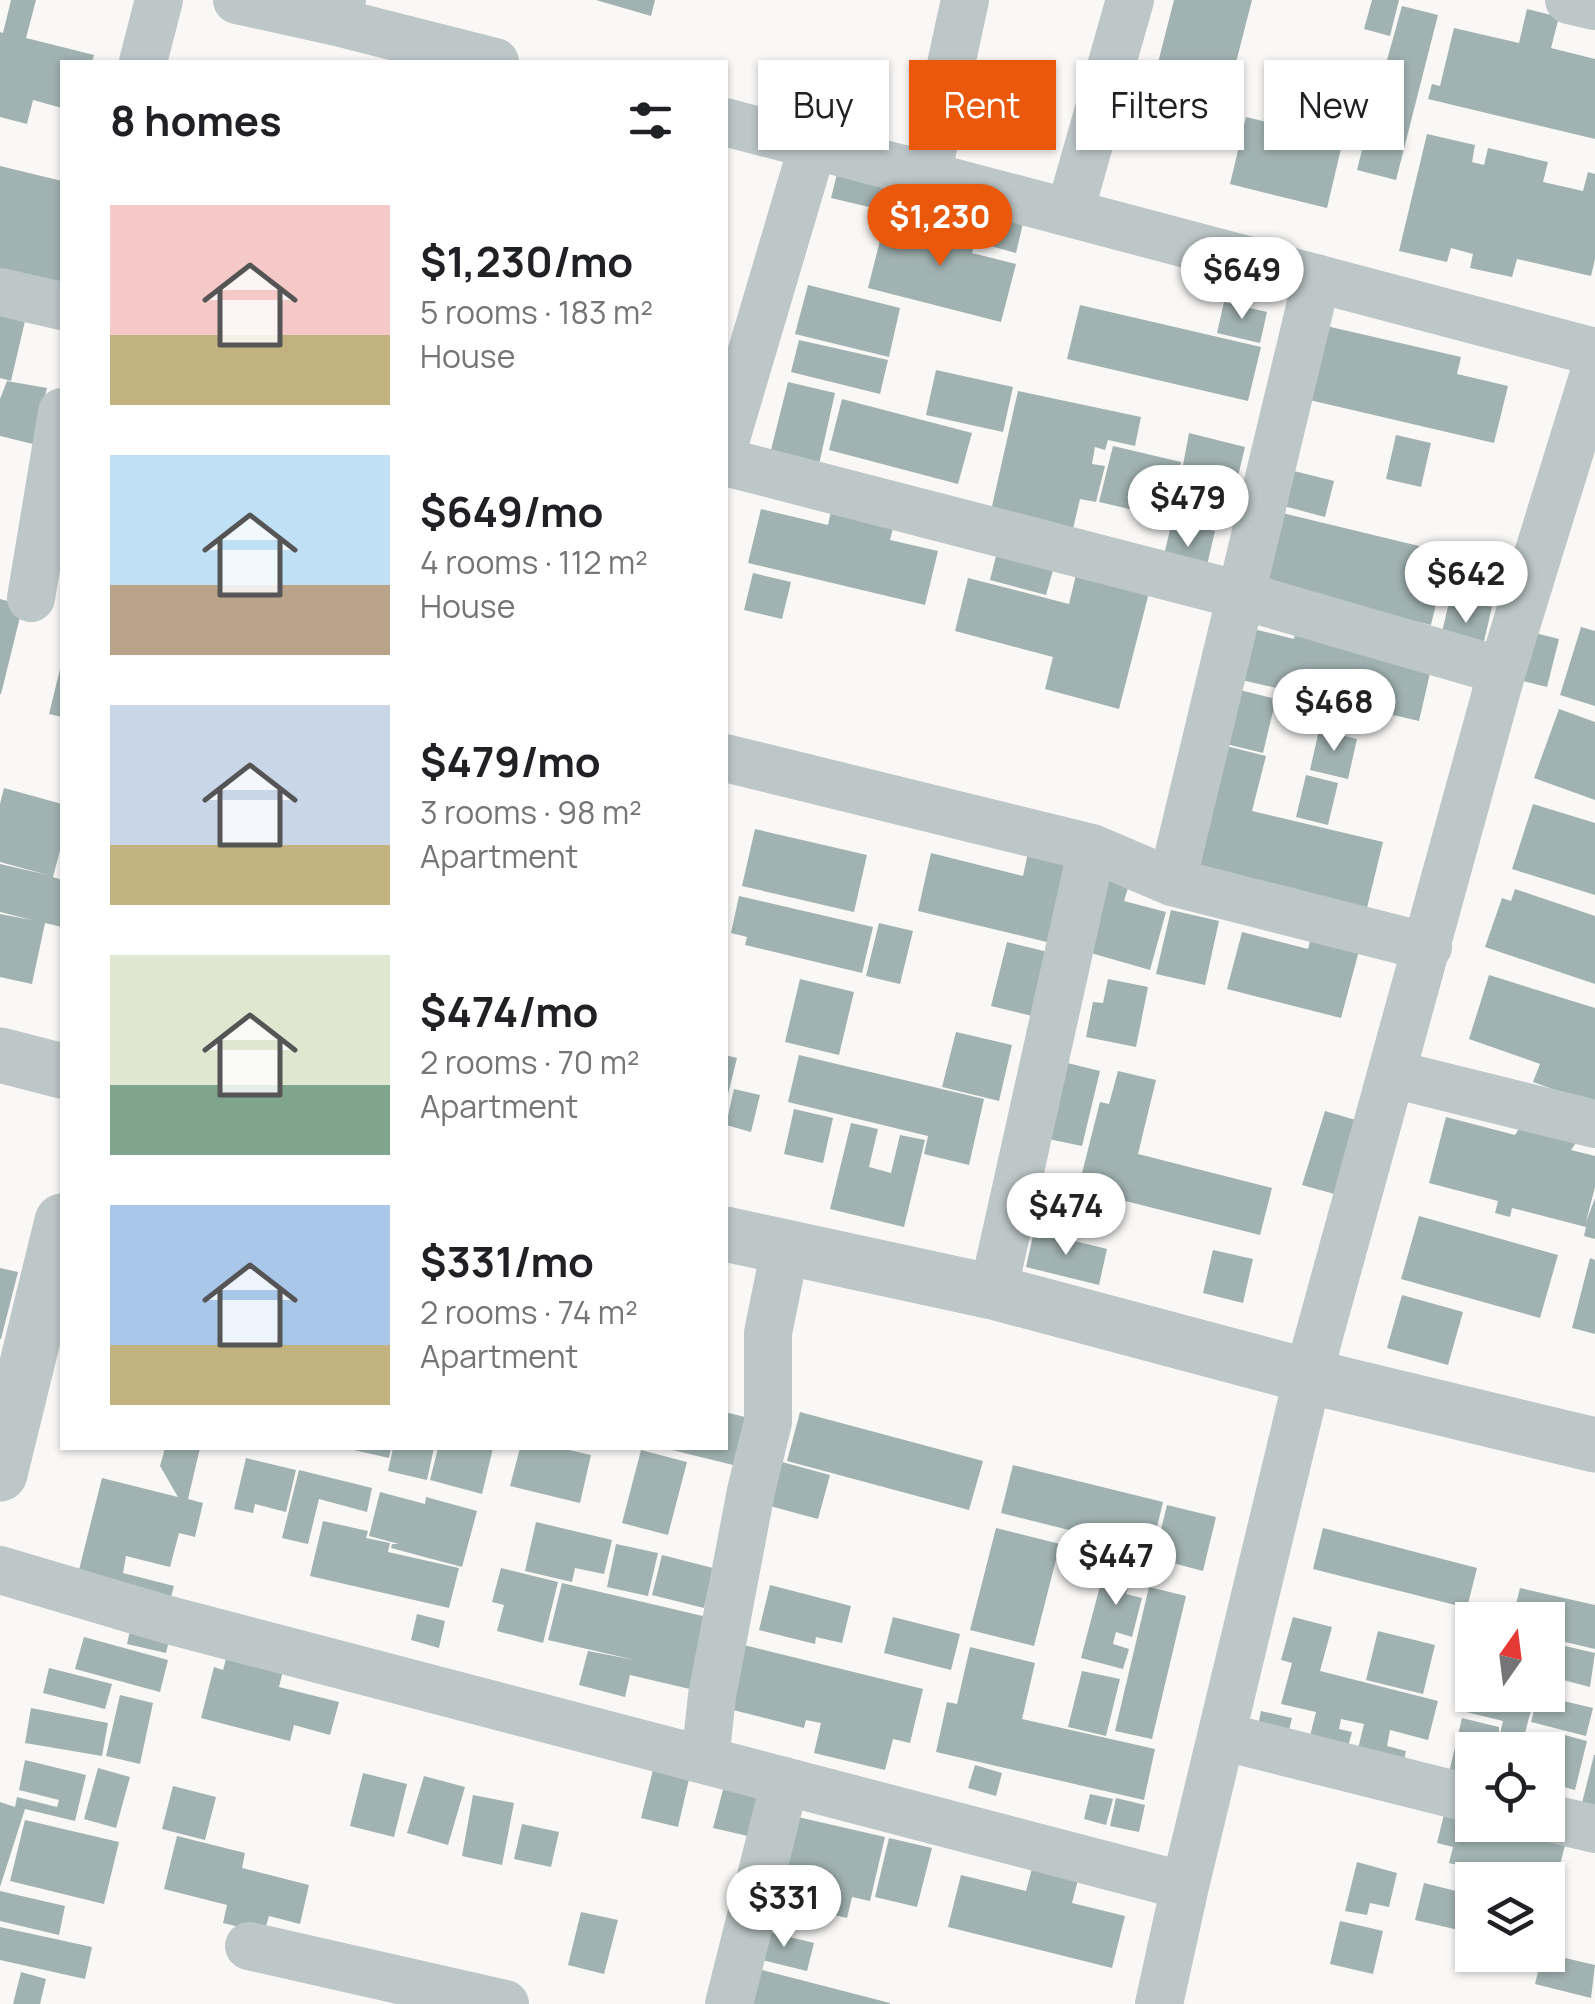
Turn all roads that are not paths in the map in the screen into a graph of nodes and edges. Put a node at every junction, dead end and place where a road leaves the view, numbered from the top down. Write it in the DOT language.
graph roads {
  1 [pos="158,0"];
  2 [pos="238,0"];
  3 [pos="964,0"];
  4 [pos="1130,0"];
  5 [pos="1569,0"];
  6 [pos="1595,6"];
  7 [pos="340,11"];
  8 [pos="143,60"];
  9 [pos="489,60"];
  10 [pos="728,123"];
  11 [pos="758,131"];
  12 [pos="812,150"];
  13 [pos="832,150"];
  14 [pos="926,175"];
  15 [pos="1070,211"];
  16 [pos="1318,278"];
  17 [pos="0,292"];
  18 [pos="60,306"];
  19 [pos="1595,352"];
  20 [pos="1595,370"];
  21 [pos="60,424"];
  22 [pos="728,432"];
  23 [pos="728,463"];
  24 [pos="1240,595"];
  25 [pos="31,598"];
  26 [pos="1502,671"];
  27 [pos="728,759"];
  28 [pos="1092,848"];
  29 [pos="1172,882"];
  30 [pos="1428,947"];
  31 [pos="0,1055"];
  32 [pos="60,1070"];
  33 [pos="1394,1074"];
  34 [pos="1595,1124"];
  35 [pos="60,1229"];
  36 [pos="728,1235"];
  37 [pos="785,1249"];
  38 [pos="993,1292"];
  39 [pos="1308,1376"];
  40 [pos="1595,1445"];
  41 [pos="0,1474"];
  42 [pos="0,1570"];
  43 [pos="1220,1736"];
  44 [pos="705,1760"];
  45 [pos="785,1782"];
  46 [pos="1455,1795"];
  47 [pos="1565,1822"];
  48 [pos="1595,1829"];
  49 [pos="1185,1886"];
  50 [pos="249,1946"];
  51 [pos="505,2004"];
  52 [pos="729,2004"];
  53 [pos="1160,2004"];
  1 -- 8 [label="street"];
  2 -- 7 [label="street"];
  3 -- 14 [label="street"];
  4 -- 15 [label="street"];
  5 -- 6 [label="street"];
  7 -- 9 [label="street"];
  10 -- 11 [label="street"];
  12 -- 22 [label="street"];
  13 -- 14 [label="street"];
  14 -- 15 [label="street"];
  15 -- 16 [label="street"];
  16 -- 19 [label="street"];
  16 -- 24 [label="street"];
  17 -- 18 [label="street"];
  20 -- 26 [label="street"];
  21 -- 25 [label="street"];
  23 -- 24 [label="street"];
  24 -- 26 [label="street"];
  24 -- 29 [label="street"];
  26 -- 30 [label="street"];
  27 -- 28 [label="street"];
  28 -- 29 [label="street"];
  28 -- 38 [label="street"];
  29 -- 30 [label="street"];
  30 -- 33 [label="street"];
  31 -- 32 [label="street"];
  33 -- 34 [label="street"];
  33 -- 39 [label="street"];
  35 -- 41 [label="street"];
  36 -- 37 [label="street"];
  37 -- 38 [label="street"];
  37 -- 44 [label="street"];
  38 -- 39 [label="street"];
  39 -- 40 [label="street"];
  39 -- 43 [label="street"];
  42 -- 44 [label="street"];
  43 -- 46 [label="street"];
  43 -- 49 [label="street"];
  44 -- 45 [label="street"];
  45 -- 49 [label="street"];
  45 -- 52 [label="street"];
  47 -- 48 [label="street"];
  49 -- 53 [label="street"];
  50 -- 51 [label="street"];
}
